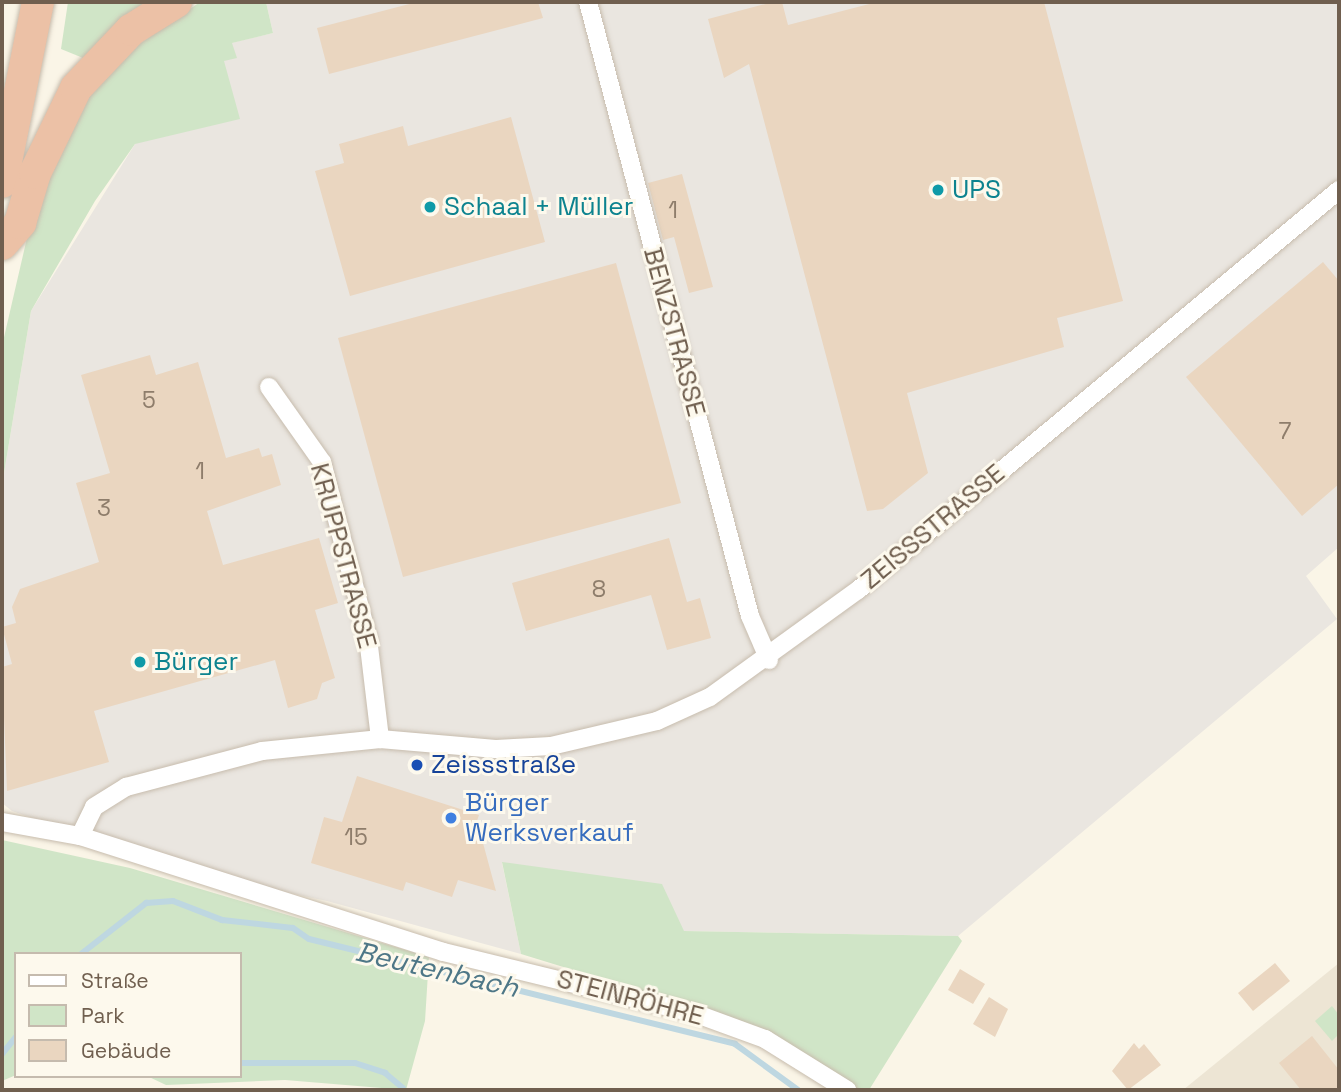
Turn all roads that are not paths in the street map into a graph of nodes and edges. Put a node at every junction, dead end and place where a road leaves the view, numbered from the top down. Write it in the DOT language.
graph roads {
  1 [pos="38,2"];
  2 [pos="177,2"];
  3 [pos="588,2"];
  4 [pos="2,182"];
  5 [pos="1339,190"];
  6 [pos="2,244"];
  7 [pos="269,387"];
  8 [pos="769,660"];
  9 [pos="380,739"];
  10 [pos="2,822"];
  11 [pos="80,836"];
  12 [pos="847,1090"];
  1 -- 4 [label="highway"];
  2 -- 6 [label="highway"];
  3 -- 8 [label="street, BENZSTRASSE"];
  5 -- 8 [label="street, ZEISSSTRASSE"];
  7 -- 9 [label="street, KRUPPSTRASSE"];
  8 -- 9 [label="street, ZEISSSTRASSE"];
  9 -- 11 [label="street, ZEISSSTRASSE"];
  10 -- 11 [label="street, STEINRÖHRE"];
  11 -- 12 [label="street, STEINRÖHRE"];
}
